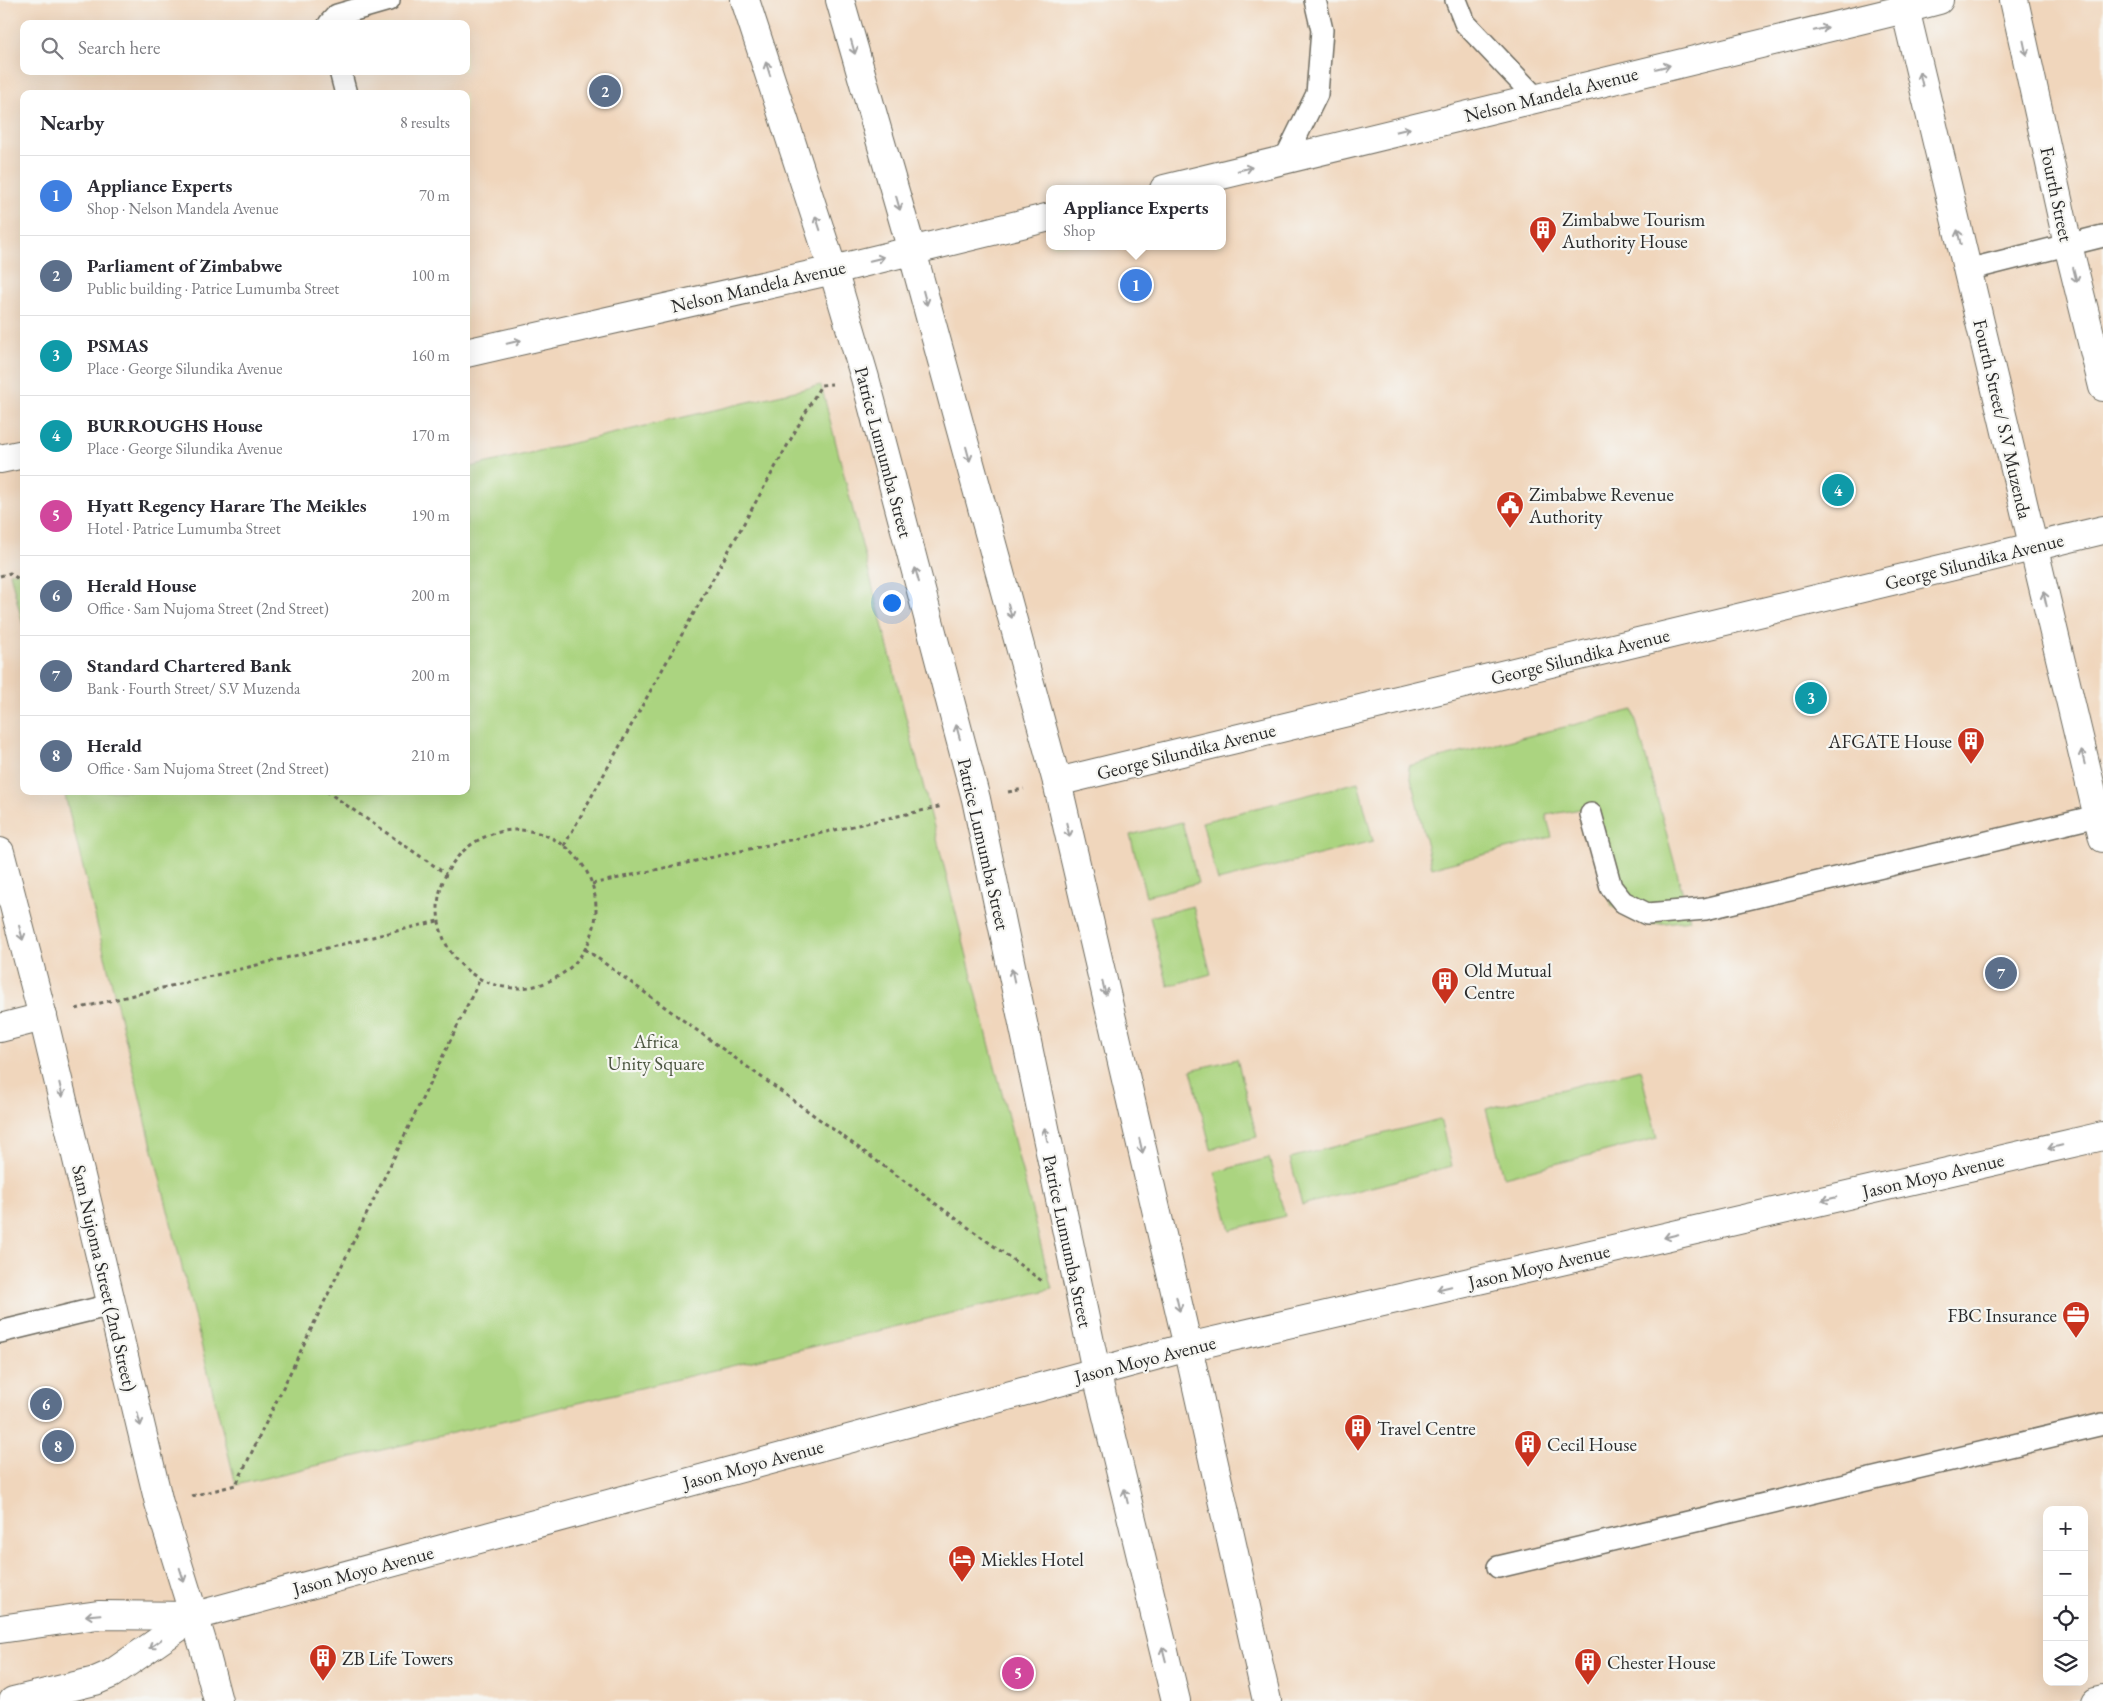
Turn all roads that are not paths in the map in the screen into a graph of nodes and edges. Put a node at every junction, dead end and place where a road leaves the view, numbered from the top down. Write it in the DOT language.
graph roads {
  1 [pos="389,0"];
  2 [pos="745,0"];
  3 [pos="840,0"];
  4 [pos="1315,0"];
  5 [pos="1456,0"];
  6 [pos="1939,0"];
  7 [pos="2014,0"];
  8 [pos="1904,4"];
  9 [pos="333,20"];
  10 [pos="341,75"];
  11 [pos="345,90"];
  12 [pos="1536,98"];
  13 [pos="1285,159"];
  14 [pos="1180,185"];
  15 [pos="1046,218"];
  16 [pos="2103,236"];
  17 [pos="2068,245"];
  18 [pos="912,250"];
  19 [pos="833,270"];
  20 [pos="1967,270"];
  21 [pos="470,352"];
  22 [pos="2103,387"];
  23 [pos="20,455"];
  24 [pos="0,459"];
  25 [pos="2103,530"];
  26 [pos="2033,546"];
  27 [pos="1057,782"];
  28 [pos="1591,814"];
  29 [pos="2100,827"];
  30 [pos="0,852"];
  31 [pos="44,1017"];
  32 [pos="0,1028"];
  33 [pos="2103,1136"];
  34 [pos="111,1305"];
  35 [pos="0,1332"];
  36 [pos="1188,1347"];
  37 [pos="1096,1371"];
  38 [pos="2103,1424"];
  39 [pos="1498,1567"];
  40 [pos="195,1616"];
  41 [pos="0,1629"];
  42 [pos="2103,1699"];
  43 [pos="13,1701"];
  44 [pos="218,1701"];
  45 [pos="1176,1701"];
  46 [pos="1267,1701"];
  47 [pos="2094,1701"];
  1 -- 9 [label="lane"];
  19 -- 2 [label="street, Patrice Lumumba Street, one-way"];
  3 -- 18 [label="street, one-way"];
  4 -- 13 [label="lane"];
  5 -- 12 [label="lane"];
  6 -- 8 [label="street, Nelson Mandela Avenue"];
  7 -- 17 [label="street, Fourth Street, one-way"];
  12 -- 8 [label="street, Nelson Mandela Avenue, one-way"];
  20 -- 8 [label="street, Fourth Street/ S.V Muzenda, one-way"];
  10 -- 11 [label="lane"];
  13 -- 12 [label="street, Nelson Mandela Avenue, one-way"];
  14 -- 13 [label="street, Nelson Mandela Avenue, one-way"];
  15 -- 18 [label="street, Nelson Mandela Avenue"];
  16 -- 17 [label="lane"];
  17 -- 20 [label="lane"];
  17 -- 22 [label="street, Fourth Street, one-way"];
  19 -- 18 [label="street, Nelson Mandela Avenue, one-way"];
  18 -- 27 [label="street, one-way"];
  21 -- 19 [label="street, Nelson Mandela Avenue, one-way"];
  37 -- 19 [label="street, Patrice Lumumba Street, one-way"];
  20 -- 26 [label="street, Fourth Street/ S.V Muzenda"];
  23 -- 24 [label="street"];
  25 -- 26 [label="street, George Silundika Avenue"];
  26 -- 27 [label="street, George Silundika Avenue"];
  29 -- 26 [label="street, Fourth Street/ S.V Muzenda, one-way"];
  27 -- 36 [label="street, one-way"];
  28 -- 29 [label="lane"];
  30 -- 31 [label="street, Sam Nujoma Street (2nd Street), one-way"];
  31 -- 32 [label="street"];
  31 -- 34 [label="street, Sam Nujoma Street (2nd Street), one-way"];
  33 -- 36 [label="street, Jason Moyo Avenue, one-way"];
  34 -- 35 [label="lane"];
  34 -- 40 [label="street, Sam Nujoma Street (2nd Street), one-way"];
  36 -- 37 [label="street, Jason Moyo Avenue"];
  36 -- 46 [label="street"];
  37 -- 40 [label="street, Jason Moyo Avenue"];
  45 -- 37 [label="street, Patrice Lumumba Street, one-way"];
  38 -- 39 [label="lane"];
  40 -- 41 [label="street, Jason Moyo Avenue, one-way"];
  40 -- 43 [label="street, Jason Moyo Avenue, one-way"];
  40 -- 44 [label="street, Sam Nujoma Street (2nd Street)"];
  42 -- 47 [label="street"];
}
